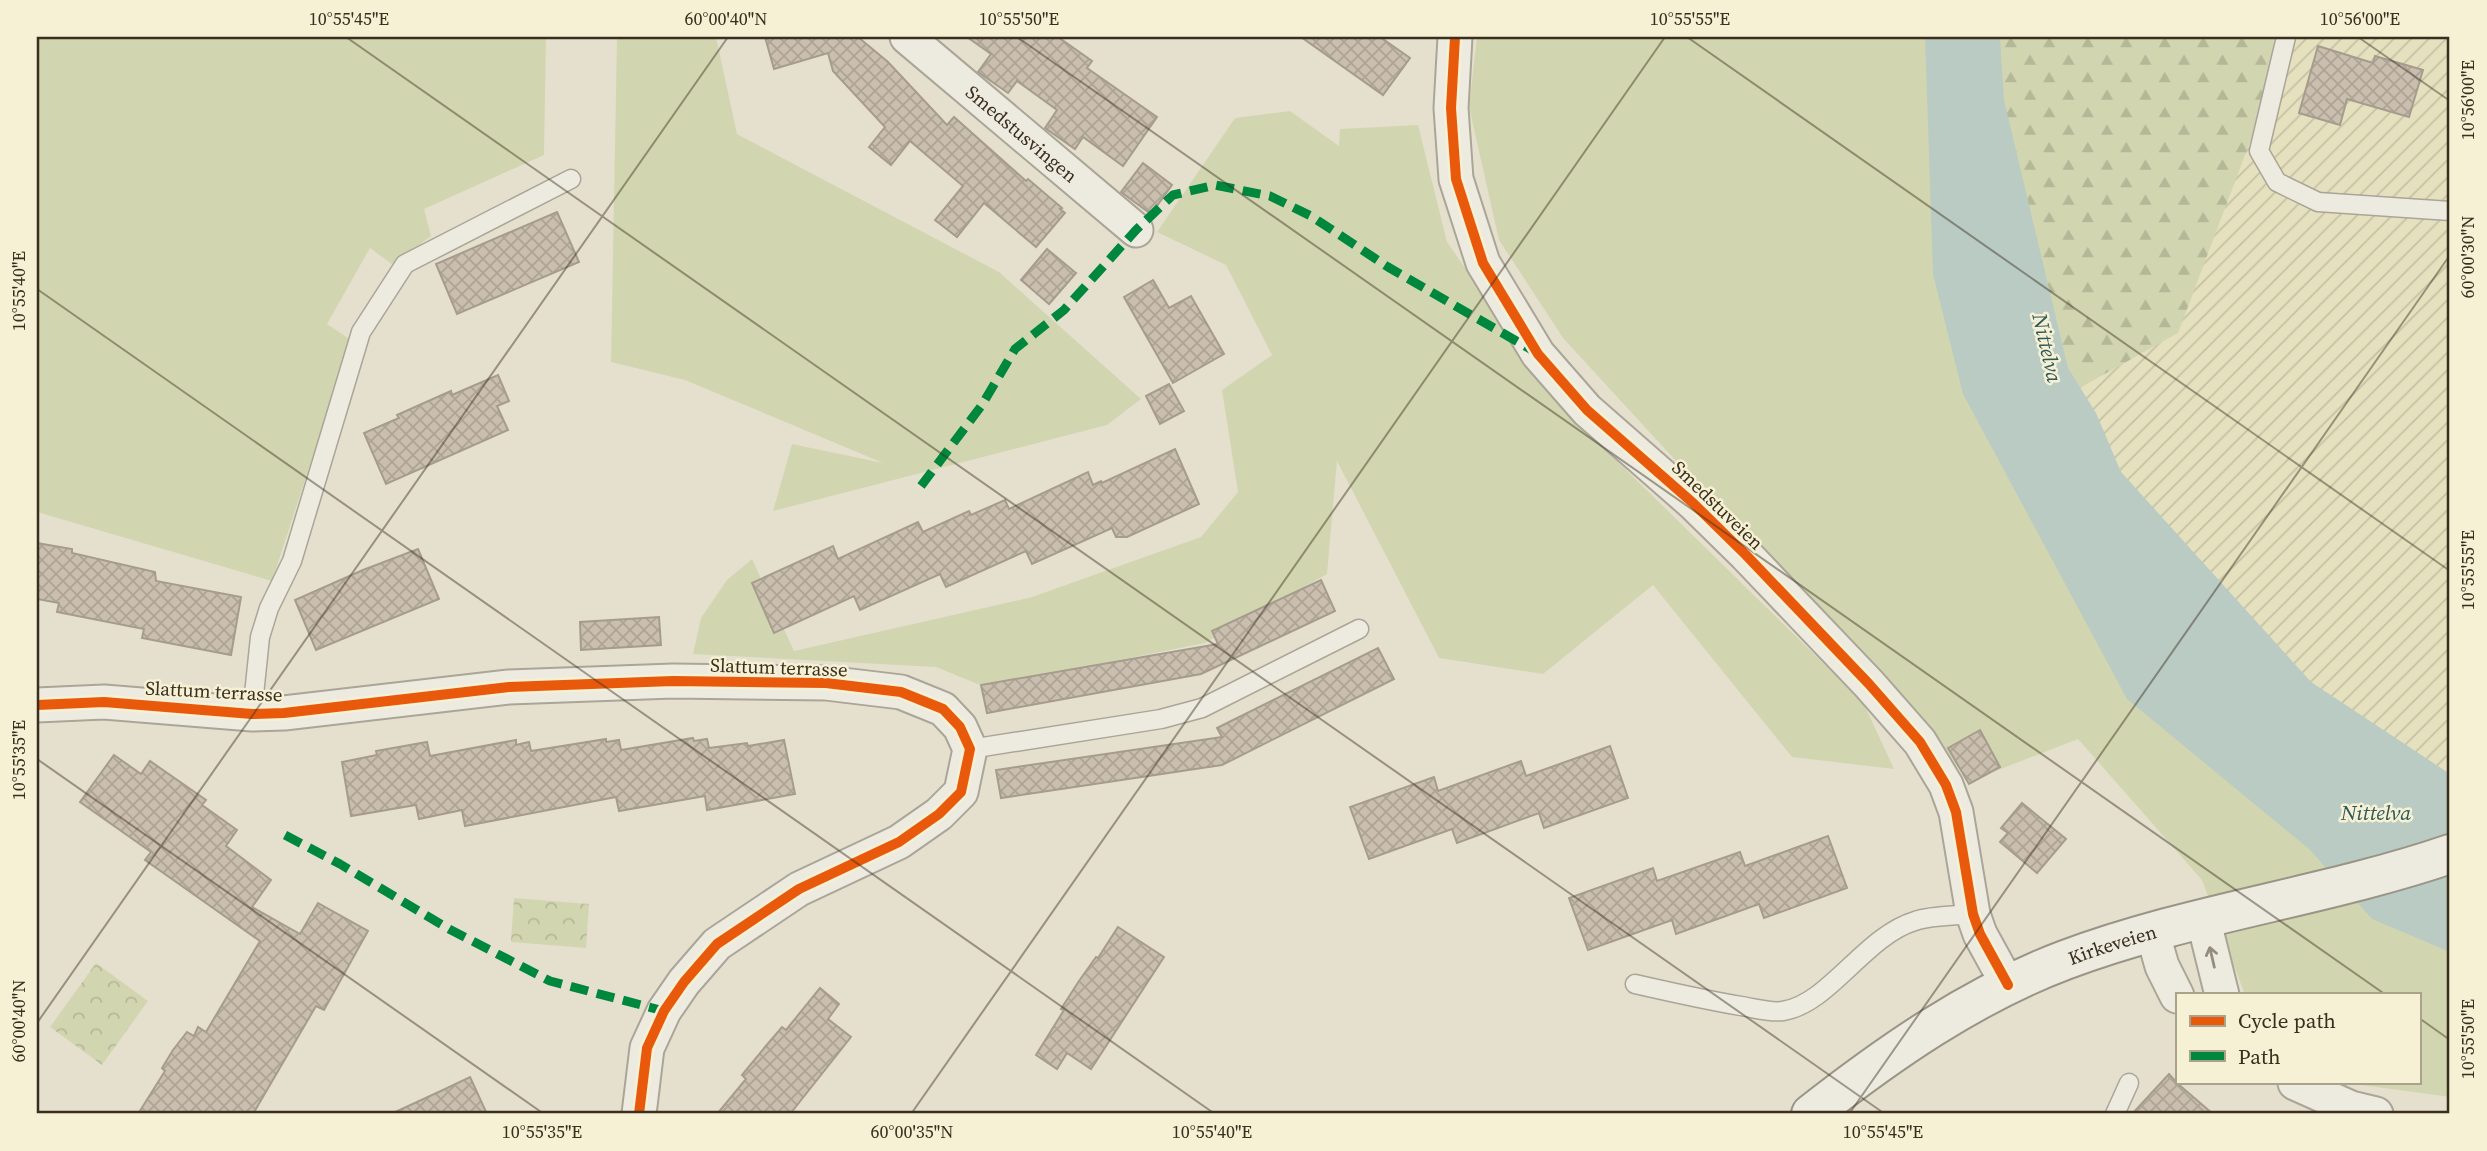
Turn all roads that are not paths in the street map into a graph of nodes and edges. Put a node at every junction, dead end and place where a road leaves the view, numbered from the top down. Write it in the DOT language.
graph roads {
  1 [pos="907,37"];
  2 [pos="1455,37"];
  3 [pos="2286,37"];
  4 [pos="571,179"];
  5 [pos="2450,211"];
  6 [pos="1136,230"];
  7 [pos="1359,629"];
  8 [pos="37,705"];
  9 [pos="252,714"];
  10 [pos="970,750"];
  11 [pos="2450,853"];
  12 [pos="1973,914"];
  13 [pos="2203,918"];
  14 [pos="2152,931"];
  15 [pos="1635,984"];
  16 [pos="2008,985"];
  17 [pos="2222,993"];
  18 [pos="2176,994"];
  19 [pos="2129,1083"];
  20 [pos="2297,1084"];
  21 [pos="639,1114"];
  22 [pos="1811,1114"];
  23 [pos="2115,1114"];
  24 [pos="2375,1114"];
  1 -- 6 [label="street, Smedstusvingen"];
  2 -- 12 [label="street, Smedstuveien"];
  3 -- 5 [label="lane"];
  4 -- 9 [label="lane"];
  7 -- 10 [label="lane"];
  8 -- 9 [label="street, Slattum terrasse"];
  9 -- 10 [label="street, Slattum terrasse"];
  10 -- 21 [label="street"];
  11 -- 13 [label="main road, Kirkeveien"];
  12 -- 15 [label="lane"];
  12 -- 16 [label="street, Smedstuveien"];
  13 -- 14 [label="main road, Kirkeveien"];
  17 -- 13 [label="street, one-way"];
  14 -- 16 [label="main road, Kirkeveien"];
  14 -- 18 [label="street"];
  16 -- 22 [label="main road, Kirkeveien"];
  19 -- 23 [label="lane"];
  20 -- 24 [label="street"];
}
